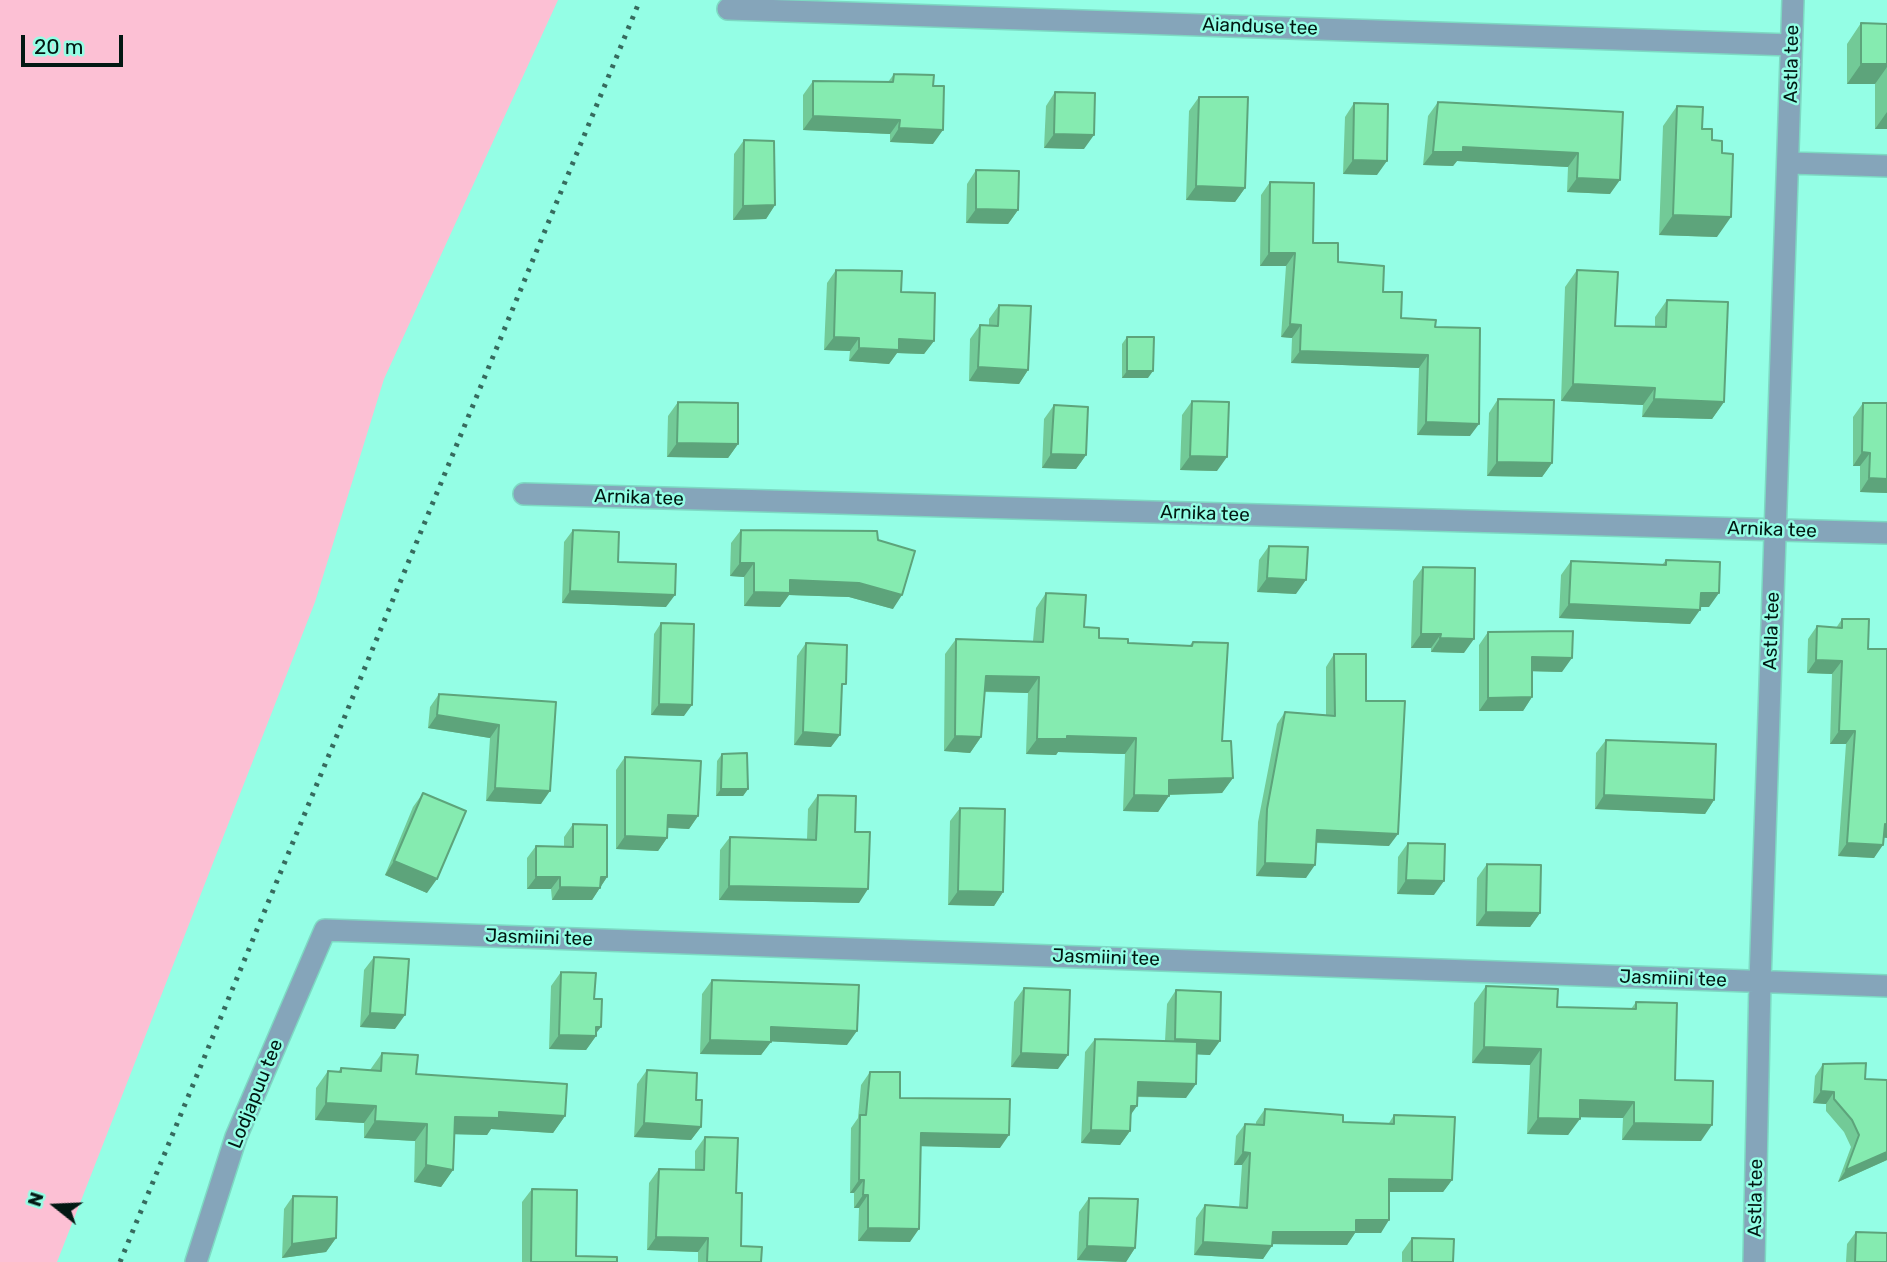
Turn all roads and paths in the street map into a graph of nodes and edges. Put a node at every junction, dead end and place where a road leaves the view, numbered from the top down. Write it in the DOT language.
graph roads {
  1 [pos="1793,0"];
  2 [pos="728,9"];
  3 [pos="1791,45"];
  4 [pos="1790,163"];
  5 [pos="1887,166"];
  6 [pos="524,494"];
  7 [pos="1776,530"];
  8 [pos="1887,533"];
  9 [pos="325,930"];
  10 [pos="1760,982"];
  11 [pos="1887,986"];
  12 [pos="196,1262"];
  13 [pos="1754,1262"];
  1 -- 3 [label="street, Astla tee"];
  2 -- 3 [label="street, Aianduse tee"];
  3 -- 4 [label="street, Astla tee"];
  4 -- 5 [label="street"];
  4 -- 7 [label="street, Astla tee"];
  6 -- 7 [label="street, Arnika tee"];
  7 -- 8 [label="street, Arnika tee"];
  7 -- 10 [label="street, Astla tee"];
  9 -- 10 [label="street, Jasmiini tee"];
  9 -- 12 [label="street, Lodjapuu tee"];
  10 -- 11 [label="street, Jasmiini tee"];
  10 -- 13 [label="street, Astla tee"];
}
